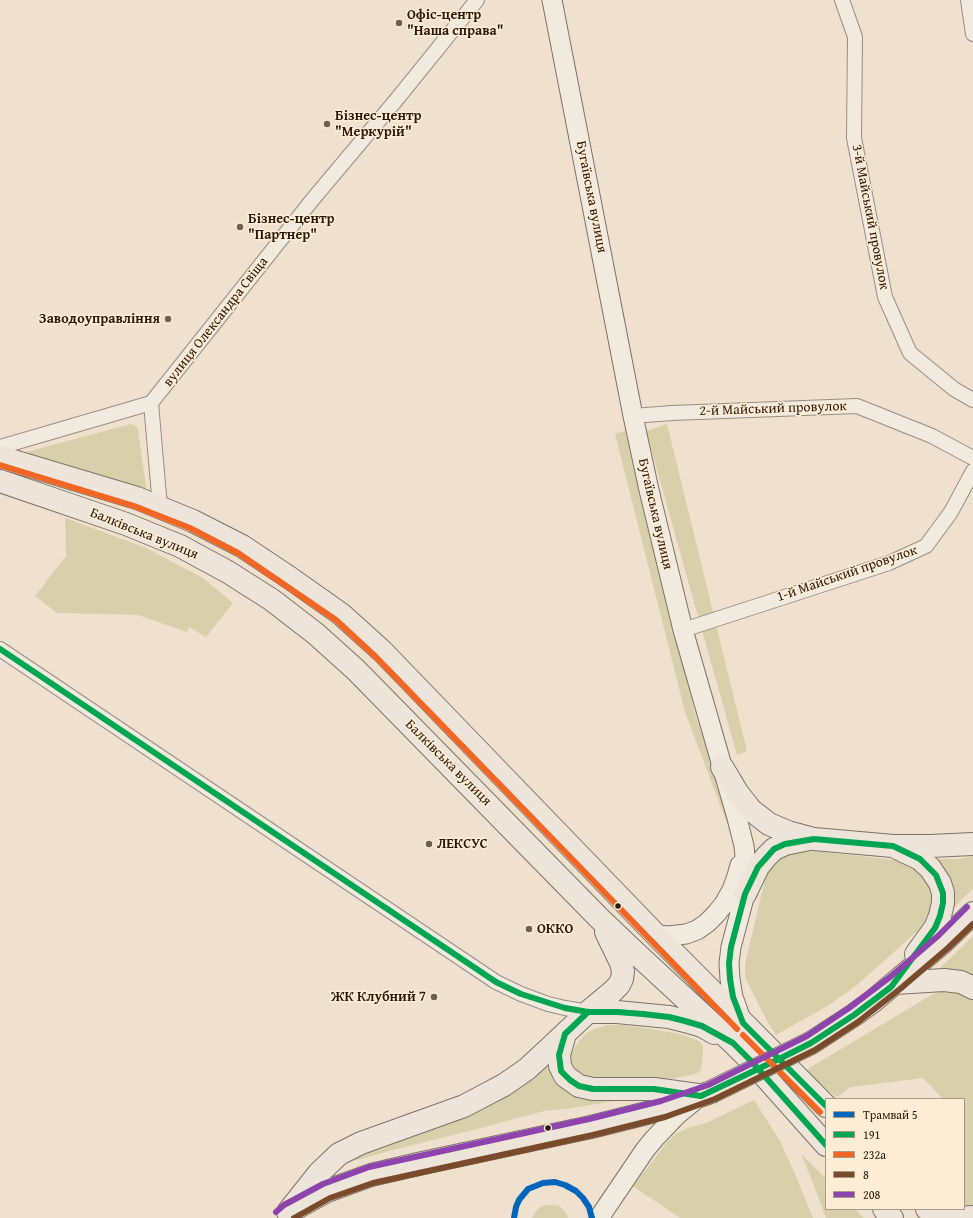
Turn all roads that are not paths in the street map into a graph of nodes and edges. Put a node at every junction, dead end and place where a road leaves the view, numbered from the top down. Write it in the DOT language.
graph roads {
  1 [pos="477,0"];
  2 [pos="552,0"];
  3 [pos="842,0"];
  4 [pos="968,0"];
  5 [pos="973,34"];
  6 [pos="973,400"];
  7 [pos="151,403"];
  8 [pos="633,416"];
  9 [pos="0,448"];
  10 [pos="0,457"];
  11 [pos="973,458"];
  12 [pos="973,471"];
  13 [pos="0,481"];
  14 [pos="160,507"];
  15 [pos="683,630"];
  16 [pos="0,648"];
  17 [pos="722,767"];
  18 [pos="814,839"];
  19 [pos="973,844"];
  20 [pos="744,846"];
  21 [pos="893,846"];
  22 [pos="745,894"];
  23 [pos="973,913"];
  24 [pos="599,918"];
  25 [pos="656,936"];
  26 [pos="893,985"];
  27 [pos="973,988"];
  28 [pos="588,1012"];
  29 [pos="743,1023"];
  30 [pos="565,1034"];
  31 [pos="733,1042"];
  32 [pos="706,1094"];
  33 [pos="825,1105"];
  34 [pos="825,1144"];
  35 [pos="885,1210"];
  36 [pos="925,1210"];
  37 [pos="930,1210"];
  38 [pos="285,1215"];
  39 [pos="973,1217"];
  40 [pos="599,1218"];
  41 [pos="892,1218"];
  42 [pos="933,1218"];
  1 -- 7 [label="street, вулиця Олександра Свіща"];
  2 -- 8 [label="main road, Бугаївська вулиця"];
  3 -- 6 [label="street, 3-й Майський провулок"];
  4 -- 5 [label="street"];
  7 -- 9 [label="street"];
  7 -- 14 [label="street"];
  8 -- 11 [label="street, 2-й Майський провулок"];
  8 -- 15 [label="main road, Бугаївська вулиця"];
  10 -- 14 [label="main road, Балківська вулиця"];
  12 -- 15 [label="street, 1-й Майський провулок"];
  13 -- 24 [label="main road, Балківська вулиця"];
  14 -- 25 [label="main road, Балківська вулиця"];
  15 -- 17 [label="main road, Бугаївська вулиця"];
  16 -- 28 [label="street"];
  17 -- 18 [label="main road"];
  17 -- 20 [label="main road, Бугаївська вулиця"];
  18 -- 21 [label="main road"];
  18 -- 22 [label="main road"];
  19 -- 21 [label="main road"];
  20 -- 22 [label="main road, Бугаївська вулиця"];
  20 -- 25 [label="main road"];
  21 -- 26 [label="main road"];
  22 -- 29 [label="main road, Бугаївська вулиця"];
  23 -- 26 [label="main road"];
  24 -- 28 [label="main road"];
  24 -- 31 [label="main road, Балківська вулиця"];
  25 -- 29 [label="main road, Балківська вулиця"];
  26 -- 27 [label="main road"];
  26 -- 32 [label="main road, bridge"];
  28 -- 30 [label="main road"];
  28 -- 31 [label="main road"];
  29 -- 33 [label="main road, Балківська вулиця"];
  30 -- 32 [label="main road"];
  30 -- 38 [label="main road"];
  31 -- 34 [label="main road, Балківська вулиця"];
  32 -- 38 [label="main road"];
  32 -- 40 [label="main road"];
  35 -- 41 [label="main road"];
  36 -- 42 [label="main road"];
  37 -- 39 [label="main road"];
}
